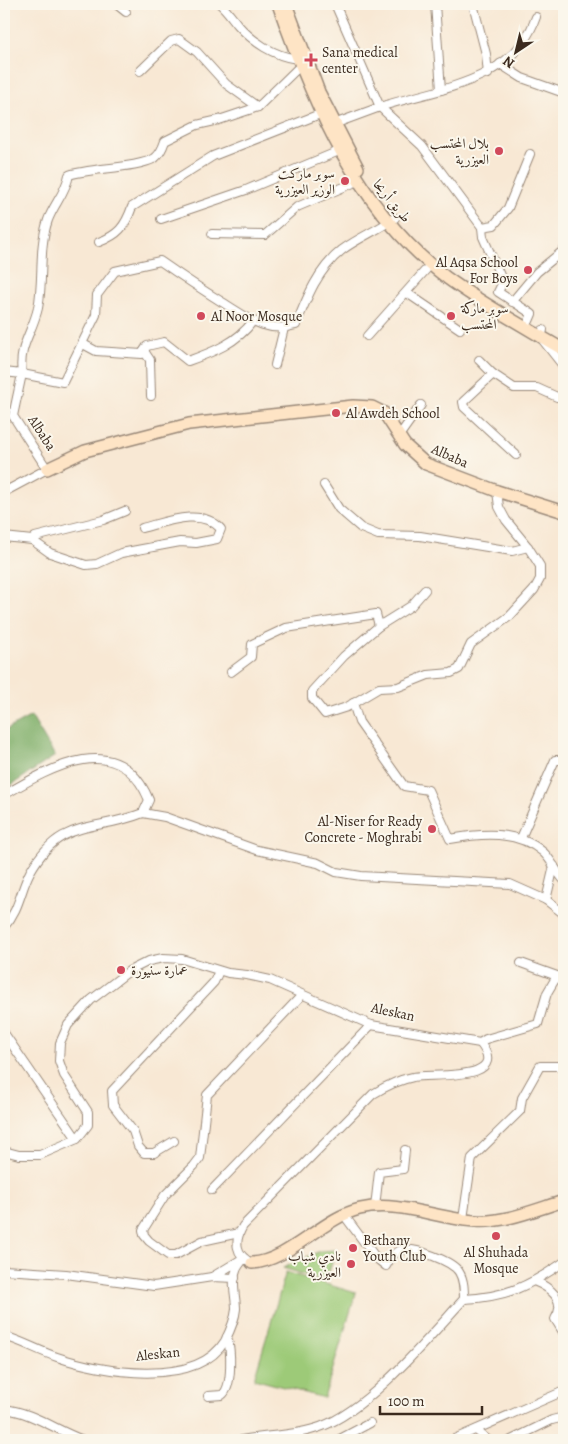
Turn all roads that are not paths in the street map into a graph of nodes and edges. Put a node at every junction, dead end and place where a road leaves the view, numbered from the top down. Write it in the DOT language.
graph roads {
  1 [pos="116,4"];
  2 [pos="220,4"];
  3 [pos="278,4"];
  4 [pos="286,4"];
  5 [pos="335,4"];
  6 [pos="435,4"];
  7 [pos="473,4"];
  8 [pos="126,12"];
  9 [pos="536,17"];
  10 [pos="299,63"];
  11 [pos="500,64"];
  12 [pos="140,71"];
  13 [pos="488,74"];
  14 [pos="442,90"];
  15 [pos="564,93"];
  16 [pos="380,106"];
  17 [pos="258,107"];
  18 [pos="320,114"];
  19 [pos="334,124"];
  20 [pos="339,151"];
  21 [pos="530,154"];
  22 [pos="358,180"];
  23 [pos="161,219"];
  24 [pos="392,220"];
  25 [pos="482,227"];
  26 [pos="212,234"];
  27 [pos="99,242"];
  28 [pos="564,250"];
  29 [pos="431,264"];
  30 [pos="407,293"];
  31 [pos="512,302"];
  32 [pos="253,321"];
  33 [pos="529,322"];
  34 [pos="284,328"];
  35 [pos="460,329"];
  36 [pos="542,333"];
  37 [pos="367,336"];
  38 [pos="564,343"];
  39 [pos="83,344"];
  40 [pos="564,350"];
  41 [pos="144,351"];
  42 [pos="479,360"];
  43 [pos="275,365"];
  44 [pos="564,367"];
  45 [pos="4,372"];
  46 [pos="22,374"];
  47 [pos="493,374"];
  48 [pos="151,396"];
  49 [pos="564,396"];
  50 [pos="421,405"];
  51 [pos="399,436"];
  52 [pos="516,455"];
  53 [pos="47,469"];
  54 [pos="324,485"];
  55 [pos="496,491"];
  56 [pos="4,492"];
  57 [pos="125,511"];
  58 [pos="564,512"];
  59 [pos="142,528"];
  60 [pos="4,537"];
  61 [pos="32,540"];
  62 [pos="528,547"];
  63 [pos="425,590"];
  64 [pos="379,626"];
  65 [pos="231,672"];
  66 [pos="353,703"];
  67 [pos="564,763"];
  68 [pos="4,795"];
  69 [pos="143,813"];
  70 [pos="521,838"];
  71 [pos="554,866"];
  72 [pos="564,880"];
  73 [pos="546,900"];
  74 [pos="564,914"];
  75 [pos="4,927"];
  76 [pos="521,963"];
  77 [pos="219,971"];
  78 [pos="302,995"];
  79 [pos="371,1025"];
  80 [pos="4,1033"];
  81 [pos="480,1044"];
  82 [pos="564,1066"];
  83 [pos="77,1139"];
  84 [pos="174,1140"];
  85 [pos="4,1150"];
  86 [pos="405,1150"];
  87 [pos="212,1190"];
  88 [pos="564,1201"];
  89 [pos="375,1207"];
  90 [pos="344,1215"];
  91 [pos="463,1219"];
  92 [pos="239,1233"];
  93 [pos="248,1260"];
  94 [pos="564,1262"];
  95 [pos="4,1270"];
  96 [pos="212,1277"];
  97 [pos="235,1278"];
  98 [pos="534,1281"];
  99 [pos="464,1299"];
  100 [pos="563,1332"];
  101 [pos="4,1336"];
  102 [pos="227,1337"];
  103 [pos="564,1391"];
  104 [pos="208,1396"];
  105 [pos="4,1409"];
  106 [pos="564,1417"];
  107 [pos="370,1424"];
  108 [pos="476,1430"];
  109 [pos="294,1436"];
  110 [pos="268,1438"];
  111 [pos="83,1440"];
  112 [pos="242,1440"];
  113 [pos="338,1440"];
  114 [pos="452,1440"];
  115 [pos="488,1440"];
  116 [pos="511,1440"];
  1 -- 8 [label="street"];
  2 -- 10 [label="street"];
  3 -- 10 [label="main road, طريق أريحا"];
  4 -- 19 [label="main road, طريق أريحا"];
  5 -- 16 [label="street"];
  6 -- 14 [label="street"];
  7 -- 13 [label="street"];
  9 -- 11 [label="street"];
  10 -- 17 [label="street"];
  10 -- 18 [label="main road, طريق أريحا"];
  11 -- 13 [label="street"];
  11 -- 15 [label="street"];
  12 -- 17 [label="street"];
  13 -- 14 [label="street"];
  14 -- 16 [label="street"];
  16 -- 19 [label="street"];
  16 -- 25 [label="street"];
  17 -- 46 [label="street, Albaba"];
  18 -- 20 [label="main road, طريق أريحا"];
  18 -- 27 [label="street"];
  19 -- 24 [label="main road, طريق أريحا"];
  20 -- 22 [label="main road, طريق أريحا"];
  20 -- 23 [label="street"];
  21 -- 25 [label="street"];
  22 -- 24 [label="main road, طريق أريحا"];
  22 -- 26 [label="street"];
  24 -- 29 [label="main road, طريق أريحا"];
  24 -- 33 [label="main road, طريق أريحا"];
  24 -- 34 [label="street"];
  25 -- 31 [label="street"];
  28 -- 31 [label="street"];
  29 -- 30 [label="street"];
  29 -- 36 [label="main road, طريق أريحا"];
  30 -- 35 [label="street"];
  30 -- 37 [label="street"];
  31 -- 33 [label="street"];
  32 -- 34 [label="street"];
  32 -- 39 [label="street"];
  32 -- 41 [label="street"];
  33 -- 36 [label="main road, طريق أريحا"];
  34 -- 43 [label="street"];
  36 -- 38 [label="main road, طريق أريحا"];
  36 -- 40 [label="main road, طريق أريحا"];
  36 -- 44 [label="street"];
  39 -- 41 [label="street"];
  39 -- 46 [label="street"];
  41 -- 48 [label="street"];
  42 -- 47 [label="street"];
  45 -- 46 [label="street"];
  46 -- 53 [label="street, Albaba"];
  47 -- 49 [label="street"];
  47 -- 52 [label="street"];
  50 -- 51 [label="street"];
  51 -- 53 [label="main road, Albaba"];
  51 -- 55 [label="main road, Albaba"];
  53 -- 56 [label="street"];
  54 -- 62 [label="street"];
  55 -- 58 [label="main road, Albaba"];
  55 -- 62 [label="street"];
  57 -- 61 [label="street"];
  59 -- 61 [label="street"];
  60 -- 61 [label="street"];
  62 -- 66 [label="street"];
  63 -- 64 [label="street"];
  64 -- 65 [label="street"];
  64 -- 66 [label="street"];
  66 -- 70 [label="street"];
  67 -- 70 [label="street"];
  68 -- 69 [label="street"];
  69 -- 73 [label="street"];
  69 -- 75 [label="street"];
  70 -- 71 [label="street"];
  71 -- 72 [label="street"];
  71 -- 73 [label="street"];
  73 -- 74 [label="street"];
  76 -- 81 [label="street"];
  77 -- 78 [label="street, Aleskan"];
  77 -- 83 [label="street, Aleskan"];
  77 -- 84 [label="street"];
  78 -- 79 [label="street, Aleskan"];
  78 -- 92 [label="street"];
  79 -- 81 [label="street, Aleskan"];
  79 -- 87 [label="street"];
  80 -- 83 [label="street"];
  81 -- 92 [label="street"];
  82 -- 91 [label="street"];
  83 -- 85 [label="street"];
  86 -- 89 [label="street"];
  88 -- 91 [label="main road"];
  89 -- 90 [label="main road"];
  89 -- 91 [label="main road"];
  90 -- 93 [label="main road"];
  90 -- 99 [label="street"];
  92 -- 93 [label="street"];
  93 -- 96 [label="street"];
  93 -- 97 [label="street, Aleskan"];
  94 -- 98 [label="street"];
  95 -- 96 [label="street"];
  96 -- 97 [label="street"];
  97 -- 102 [label="street, Aleskan"];
  98 -- 99 [label="street"];
  98 -- 100 [label="street"];
  99 -- 109 [label="street"];
  101 -- 102 [label="street, Aleskan"];
  102 -- 104 [label="street"];
  103 -- 108 [label="street"];
  105 -- 111 [label="street"];
  106 -- 116 [label="street"];
  107 -- 113 [label="street"];
  108 -- 114 [label="street"];
  108 -- 115 [label="street"];
  109 -- 110 [label="street"];
  110 -- 112 [label="street"];
}
